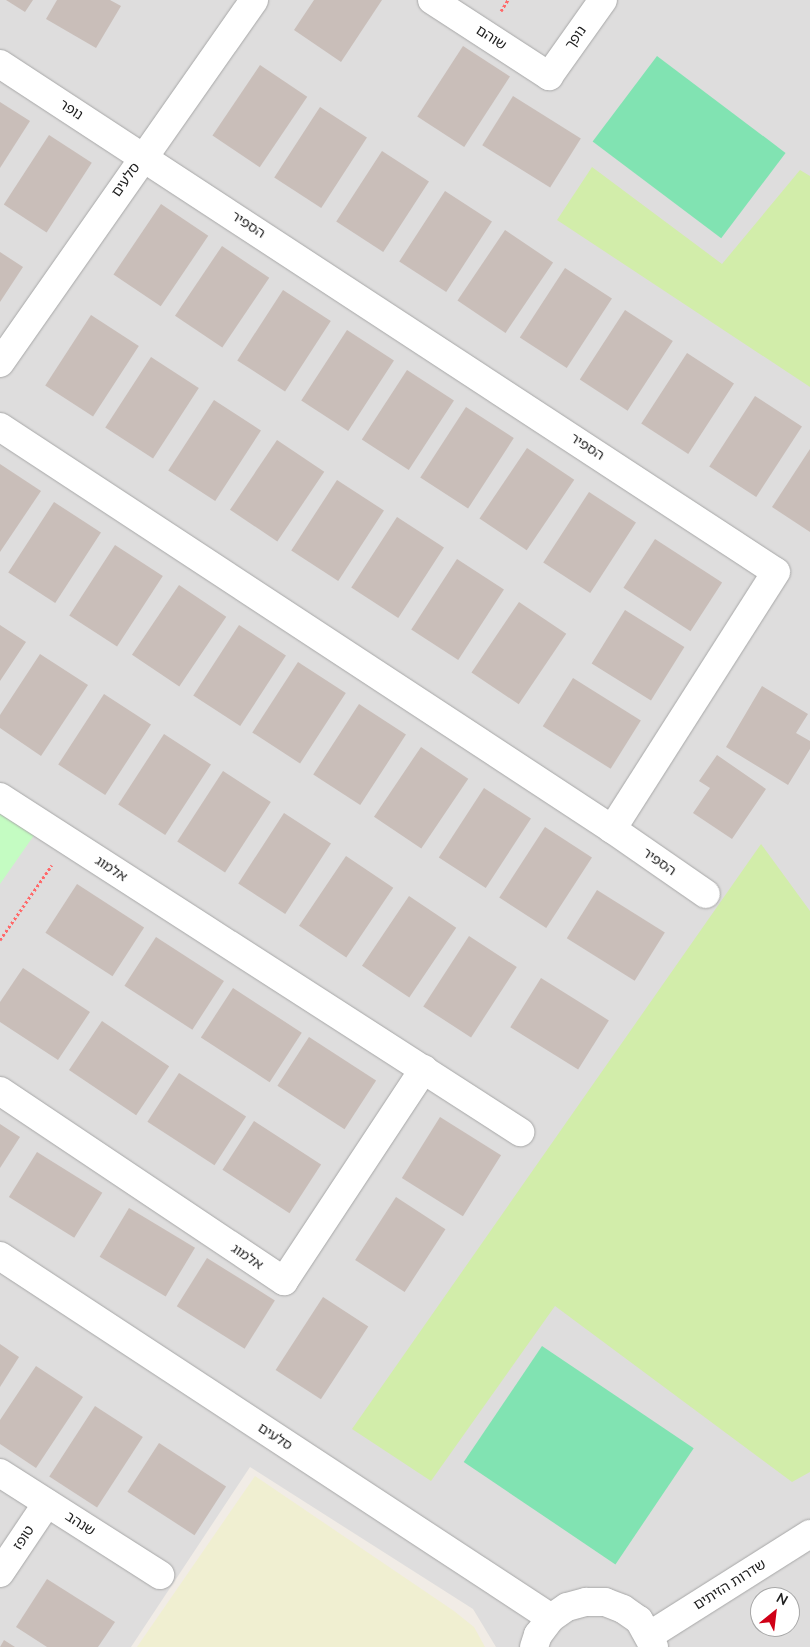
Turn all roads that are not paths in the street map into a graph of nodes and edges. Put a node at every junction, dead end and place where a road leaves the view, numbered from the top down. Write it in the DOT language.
graph roads {
  1 [pos="254,0"];
  2 [pos="432,0"];
  3 [pos="603,0"];
  4 [pos="0,64"];
  5 [pos="549,76"];
  6 [pos="143,156"];
  7 [pos="0,363"];
  8 [pos="0,427"];
  9 [pos="0,797"];
  10 [pos="612,829"];
  11 [pos="706,894"];
  12 [pos="424,1069"];
  13 [pos="0,1091"];
  14 [pos="520,1132"];
  15 [pos="0,1256"];
  16 [pos="0,1473"];
  17 [pos="47,1503"];
  18 [pos="810,1534"];
  19 [pos="0,1573"];
  20 [pos="160,1574"];
  21 [pos="551,1618"];
  22 [pos="652,1641"];
  23 [pos="534,1647"];
  1 -- 6 [label="street, סלעים"];
  2 -- 5 [label="street, שוהם"];
  3 -- 5 [label="street, נופך"];
  4 -- 6 [label="street, נופר"];
  6 -- 7 [label="street, סלעים"];
  6 -- 10 [label="street, הספיר"];
  8 -- 10 [label="street, הספיר"];
  9 -- 12 [label="street, אלמוג"];
  10 -- 11 [label="street, הספיר"];
  12 -- 13 [label="street, אלמוג"];
  12 -- 14 [label="street, אלמוג"];
  15 -- 21 [label="street, סלעים"];
  16 -- 17 [label="street, שנהב"];
  17 -- 19 [label="street, טופז"];
  17 -- 20 [label="street, שנהב"];
  18 -- 22 [label="street, שדרות הזיתים"];
  21 -- 22 [label="street"];
  21 -- 23 [label="street"];
}
